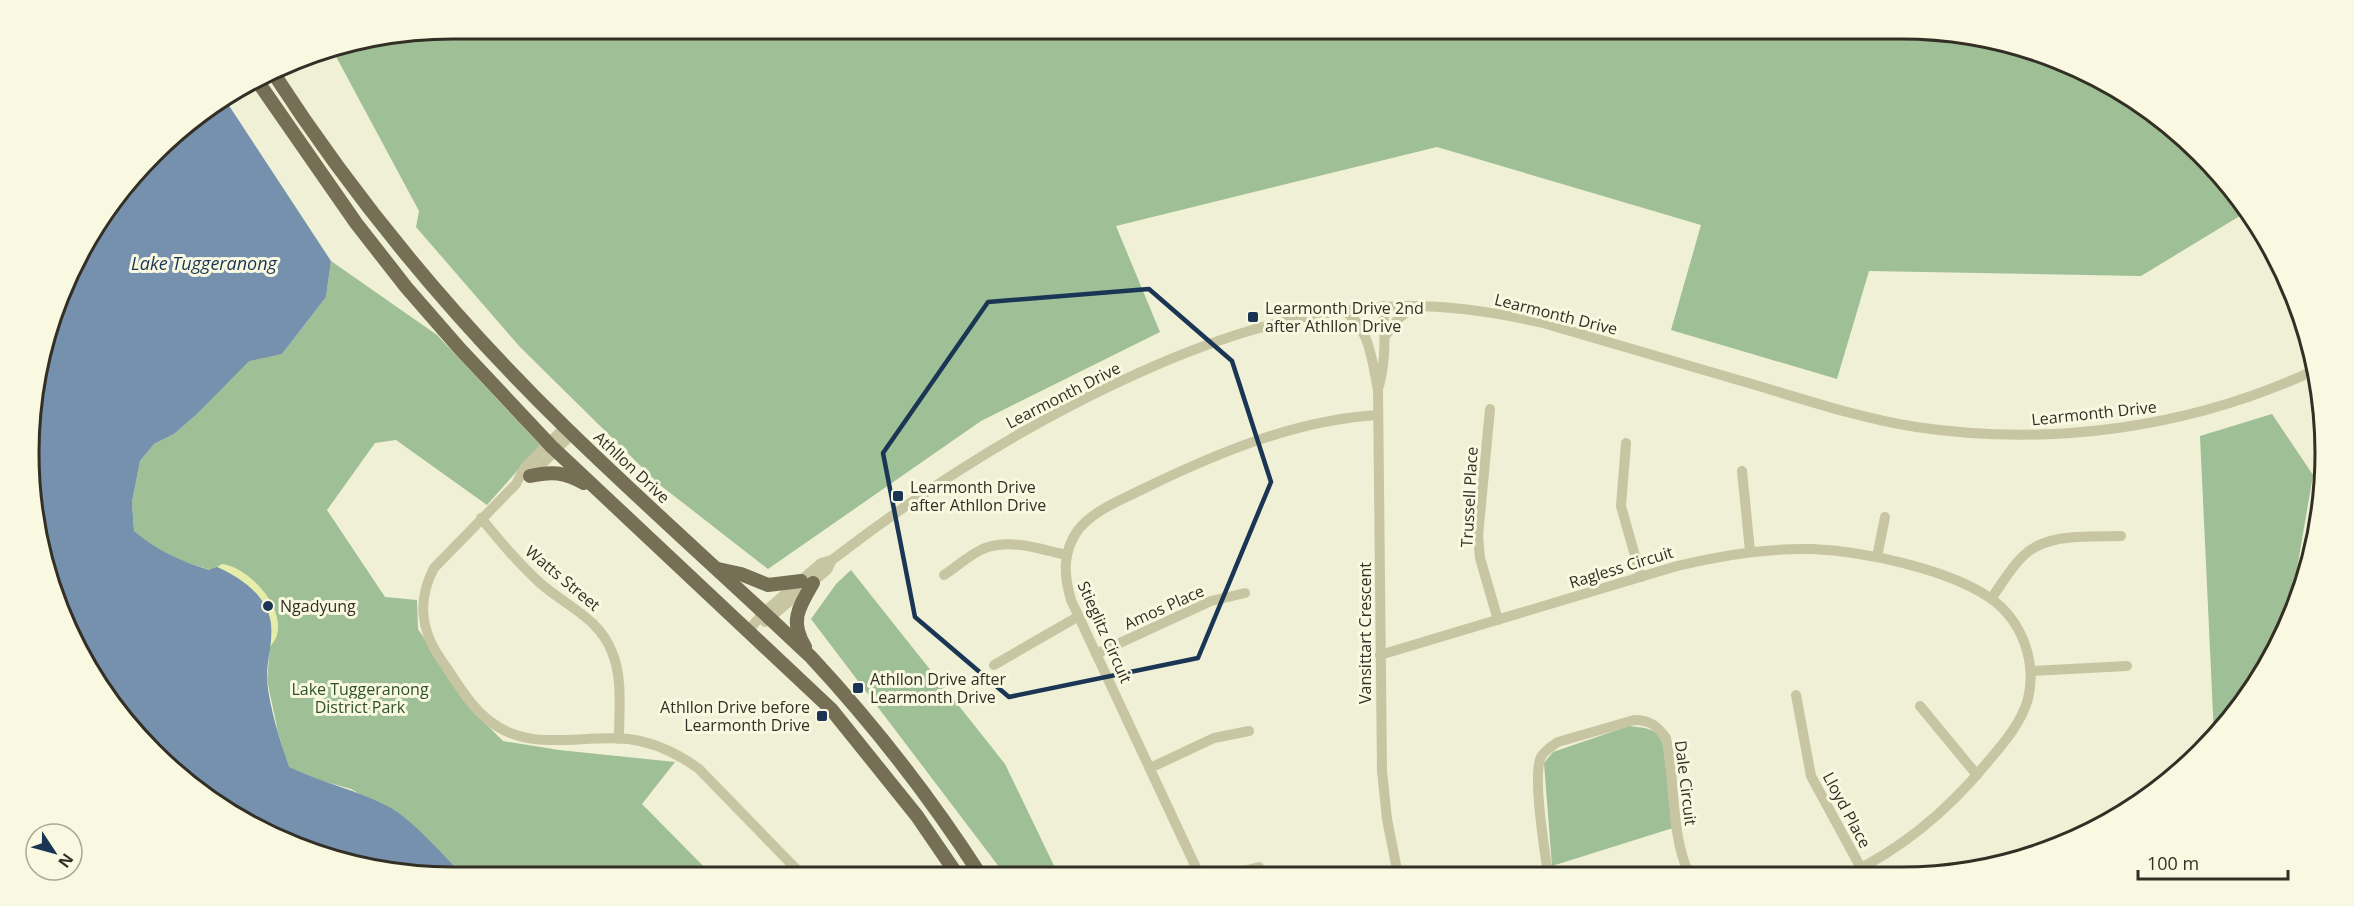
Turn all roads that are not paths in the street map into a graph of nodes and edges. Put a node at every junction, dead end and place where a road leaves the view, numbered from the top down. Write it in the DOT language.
graph roads {
  1 [pos="277,79"];
  2 [pos="261,86"];
  3 [pos="1383,306"];
  4 [pos="1413,308"];
  5 [pos="1343,310"];
  6 [pos="1385,336"];
  7 [pos="2307,373"];
  8 [pos="1378,390"];
  9 [pos="1490,409"];
  10 [pos="1378,416"];
  11 [pos="568,430"];
  12 [pos="1626,443"];
  13 [pos="552,447"];
  14 [pos="1742,471"];
  15 [pos="530,476"];
  16 [pos="516,484"];
  17 [pos="599,491"];
  18 [pos="1885,517"];
  19 [pos="481,518"];
  20 [pos="2121,536"];
  21 [pos="1750,551"];
  22 [pos="1067,555"];
  23 [pos="1877,557"];
  24 [pos="718,569"];
  25 [pos="944,575"];
  26 [pos="1641,577"];
  27 [pos="807,582"];
  28 [pos="1245,593"];
  29 [pos="1991,599"];
  30 [pos="767,616"];
  31 [pos="1079,616"];
  32 [pos="1498,620"];
  33 [pos="749,630"];
  34 [pos="1096,654"];
  35 [pos="1380,655"];
  36 [pos="811,657"];
  37 [pos="994,664"];
  38 [pos="2127,666"];
  39 [pos="2031,671"];
  40 [pos="1796,695"];
  41 [pos="1920,706"];
  42 [pos="1249,730"];
  43 [pos="620,739"];
  44 [pos="1150,768"];
  45 [pos="1977,775"];
  46 [pos="794,867"];
  47 [pos="952,867"];
  48 [pos="975,867"];
  49 [pos="1196,867"];
  50 [pos="1396,867"];
  51 [pos="1547,867"];
  52 [pos="1686,867"];
  53 [pos="1860,867"];
  54 [pos="1863,867"];
  1 -- 11 [label="main road, Athllon Drive"];
  2 -- 13 [label="main road"];
  3 -- 4 [label="street, Learmonth Drive"];
  3 -- 5 [label="street, Learmonth Drive"];
  3 -- 6 [label="street, Vansittart Crescent"];
  4 -- 6 [label="street"];
  4 -- 7 [label="street, Learmonth Drive"];
  5 -- 8 [label="street, Vansittart Crescent"];
  5 -- 27 [label="street, Learmonth Drive"];
  6 -- 8 [label="street, Vansittart Crescent"];
  8 -- 10 [label="street, Vansittart Crescent"];
  9 -- 32 [label="street, Trussell Place"];
  10 -- 22 [label="street, Stieglitz Circuit"];
  10 -- 35 [label="street, Vansittart Crescent"];
  11 -- 13 [label="street"];
  11 -- 24 [label="main road, Athllon Drive"];
  12 -- 26 [label="street"];
  13 -- 15 [label="street"];
  13 -- 16 [label="street"];
  13 -- 17 [label="main road"];
  14 -- 21 [label="street"];
  15 -- 16 [label="street"];
  15 -- 17 [label="main road"];
  16 -- 19 [label="street"];
  17 -- 33 [label="main road"];
  18 -- 23 [label="street"];
  19 -- 43 [label="street, Watts Street"];
  19 -- 43 [label="street"];
  20 -- 29 [label="street"];
  21 -- 23 [label="street, Ragless Circuit"];
  21 -- 26 [label="street, Ragless Circuit"];
  22 -- 25 [label="street"];
  22 -- 31 [label="street, Stieglitz Circuit"];
  23 -- 29 [label="street, Ragless Circuit"];
  24 -- 27 [label="main road"];
  24 -- 30 [label="main road, Athllon Drive"];
  26 -- 32 [label="street, Ragless Circuit"];
  27 -- 30 [label="street, Learmonth Drive"];
  27 -- 36 [label="main road"];
  28 -- 34 [label="street, Amos Place"];
  29 -- 39 [label="street, Ragless Circuit"];
  30 -- 33 [label="street, Learmonth Drive"];
  30 -- 36 [label="main road, Athllon Drive"];
  31 -- 34 [label="street, Stieglitz Circuit"];
  31 -- 37 [label="street"];
  32 -- 35 [label="street, Ragless Circuit"];
  33 -- 47 [label="main road"];
  34 -- 44 [label="street, Stieglitz Circuit"];
  35 -- 50 [label="street, Vansittart Crescent"];
  36 -- 48 [label="main road, Athllon Drive"];
  38 -- 39 [label="street"];
  39 -- 45 [label="street, Ragless Circuit"];
  40 -- 53 [label="street, Lloyd Place"];
  41 -- 45 [label="street"];
  42 -- 44 [label="street"];
  43 -- 46 [label="street"];
  44 -- 49 [label="street, Stieglitz Circuit"];
  45 -- 54 [label="street, Ragless Circuit"];
  51 -- 52 [label="street, Dale Circuit"];
}
